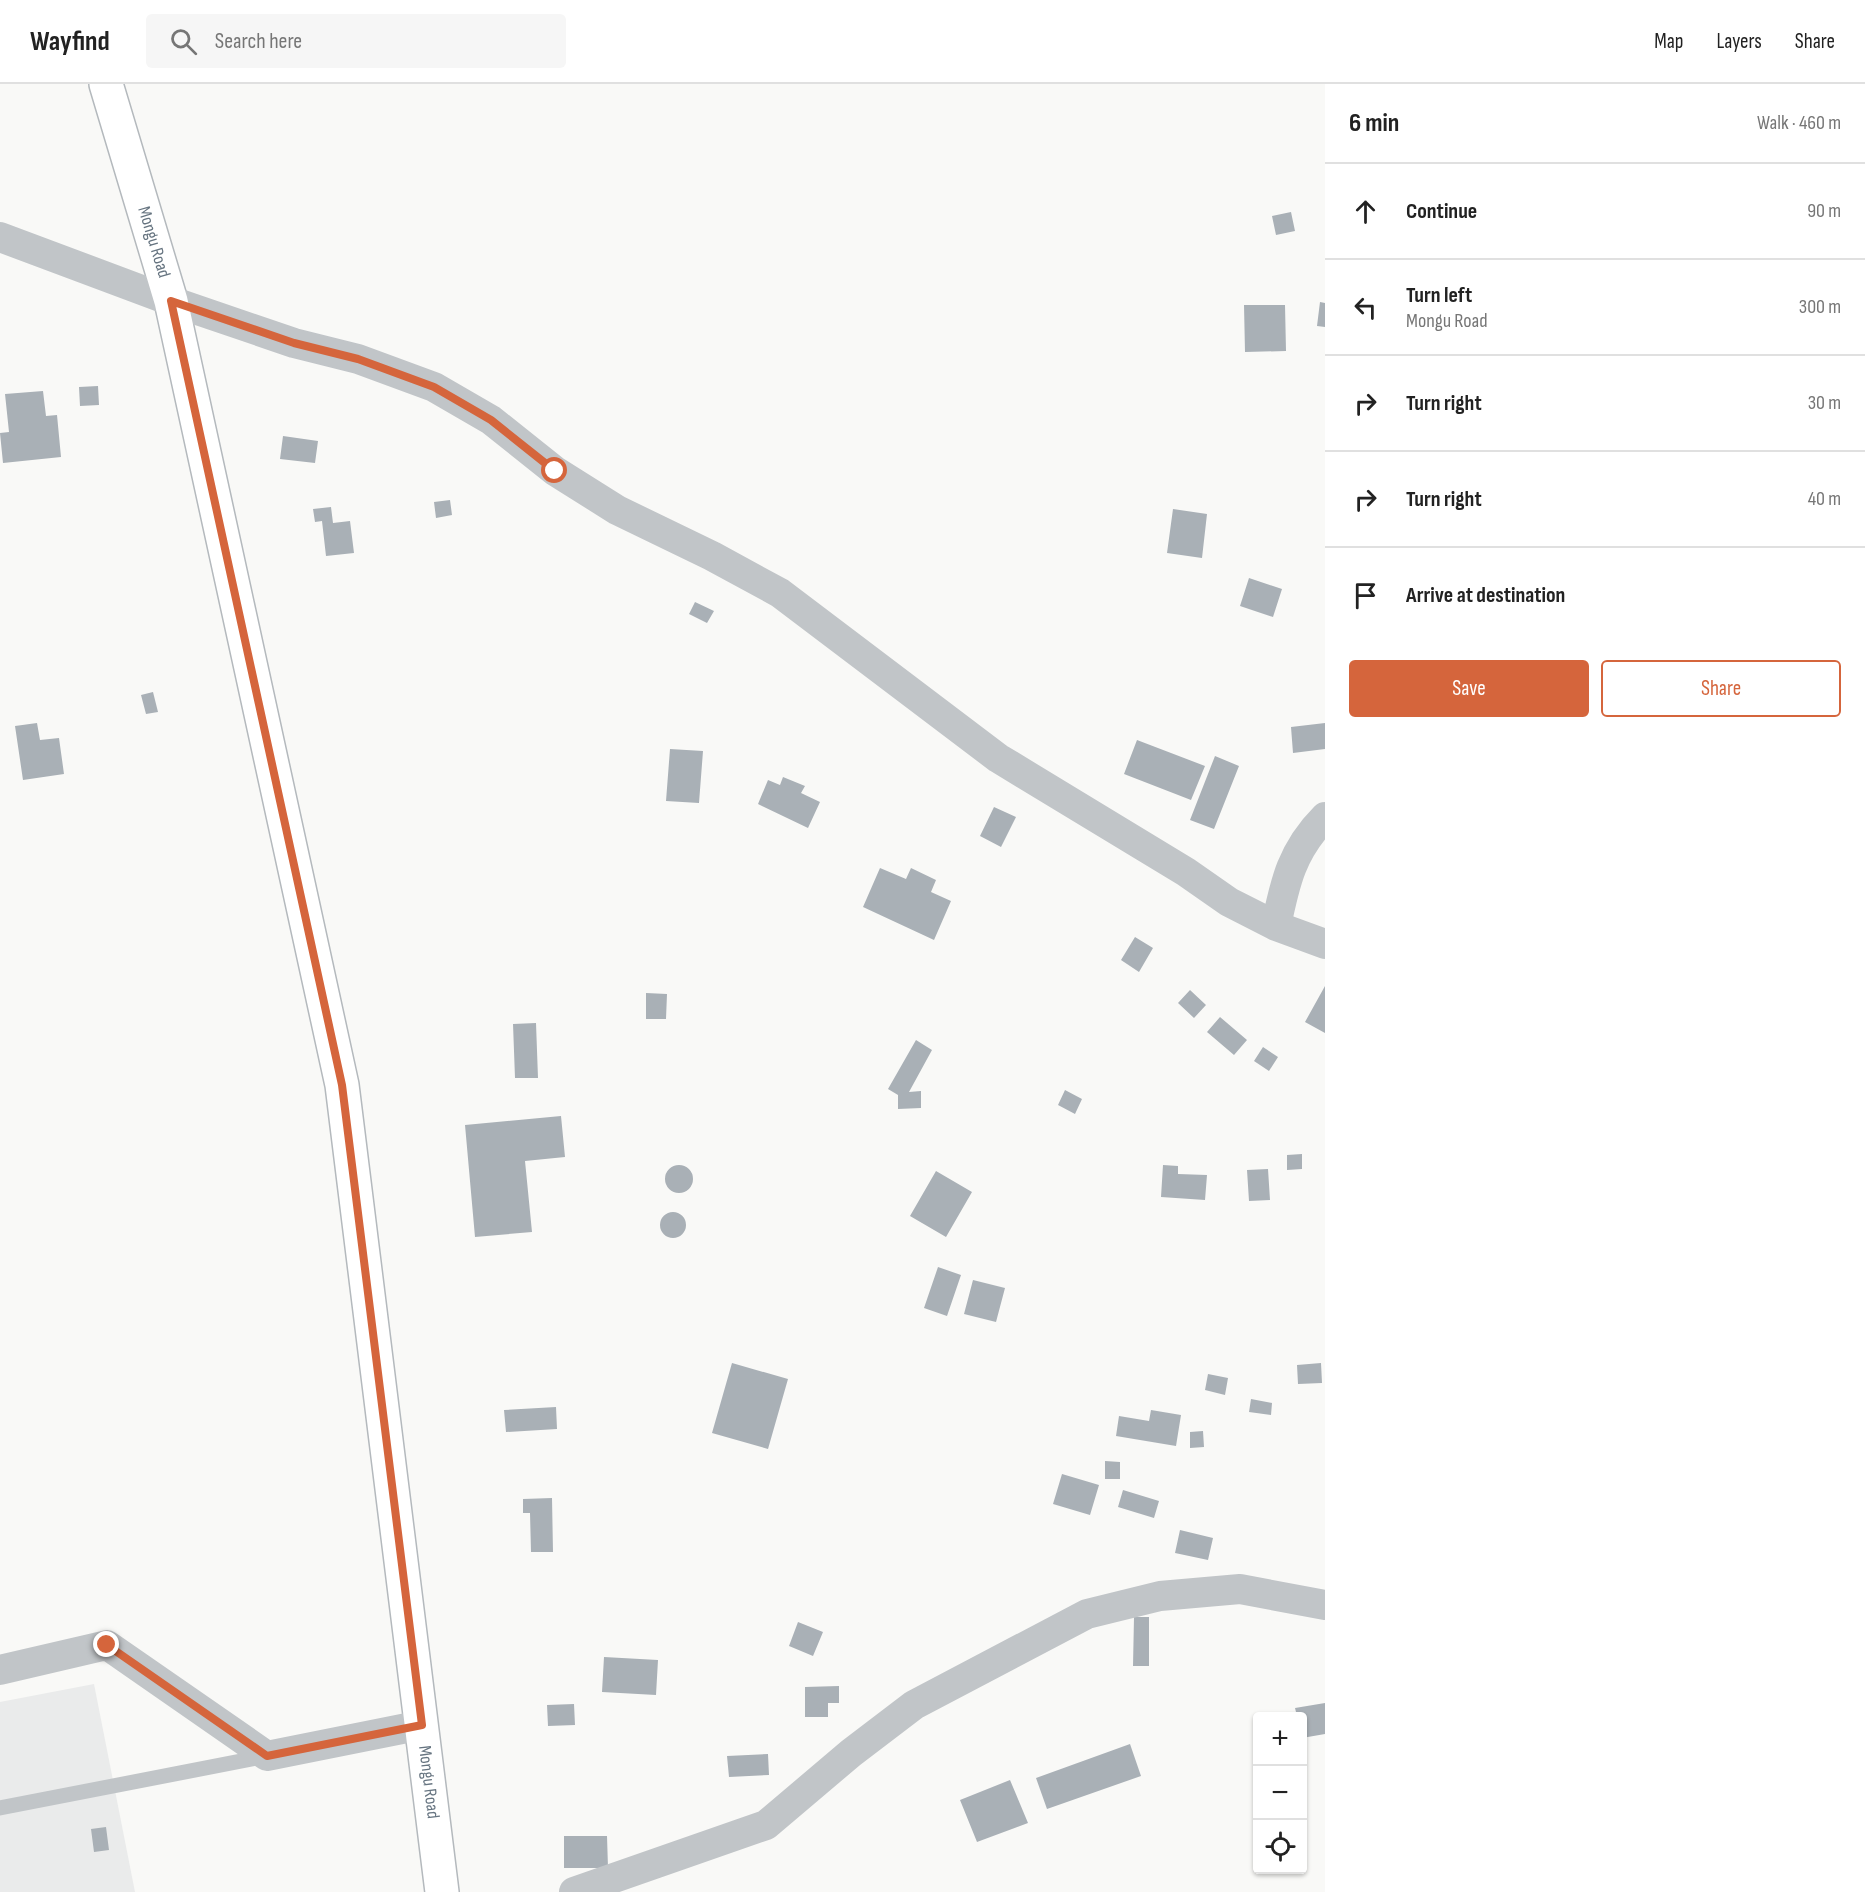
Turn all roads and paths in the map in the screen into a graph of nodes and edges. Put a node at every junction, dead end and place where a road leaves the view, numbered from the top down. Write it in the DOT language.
graph roads {
  1 [pos="106,84"];
  2 [pos="0,237"];
  3 [pos="171,301"];
  4 [pos="1325,817"];
  5 [pos="1276,926"];
  6 [pos="1325,944"];
  7 [pos="1325,1605"];
  8 [pos="0,1670"];
  9 [pos="422,1725"];
  10 [pos="267,1756"];
  11 [pos="0,1808"];
  12 [pos="442,1892"];
  13 [pos="574,1892"];
  1 -- 3 [label="main road, Mongu Road"];
  2 -- 3 [label="street"];
  3 -- 5 [label="street"];
  3 -- 9 [label="main road, Mongu Road"];
  4 -- 5 [label="street"];
  5 -- 6 [label="street"];
  7 -- 13 [label="street"];
  8 -- 10 [label="street"];
  9 -- 10 [label="street"];
  9 -- 12 [label="main road, Mongu Road"];
  10 -- 11 [label="lane"];
}
